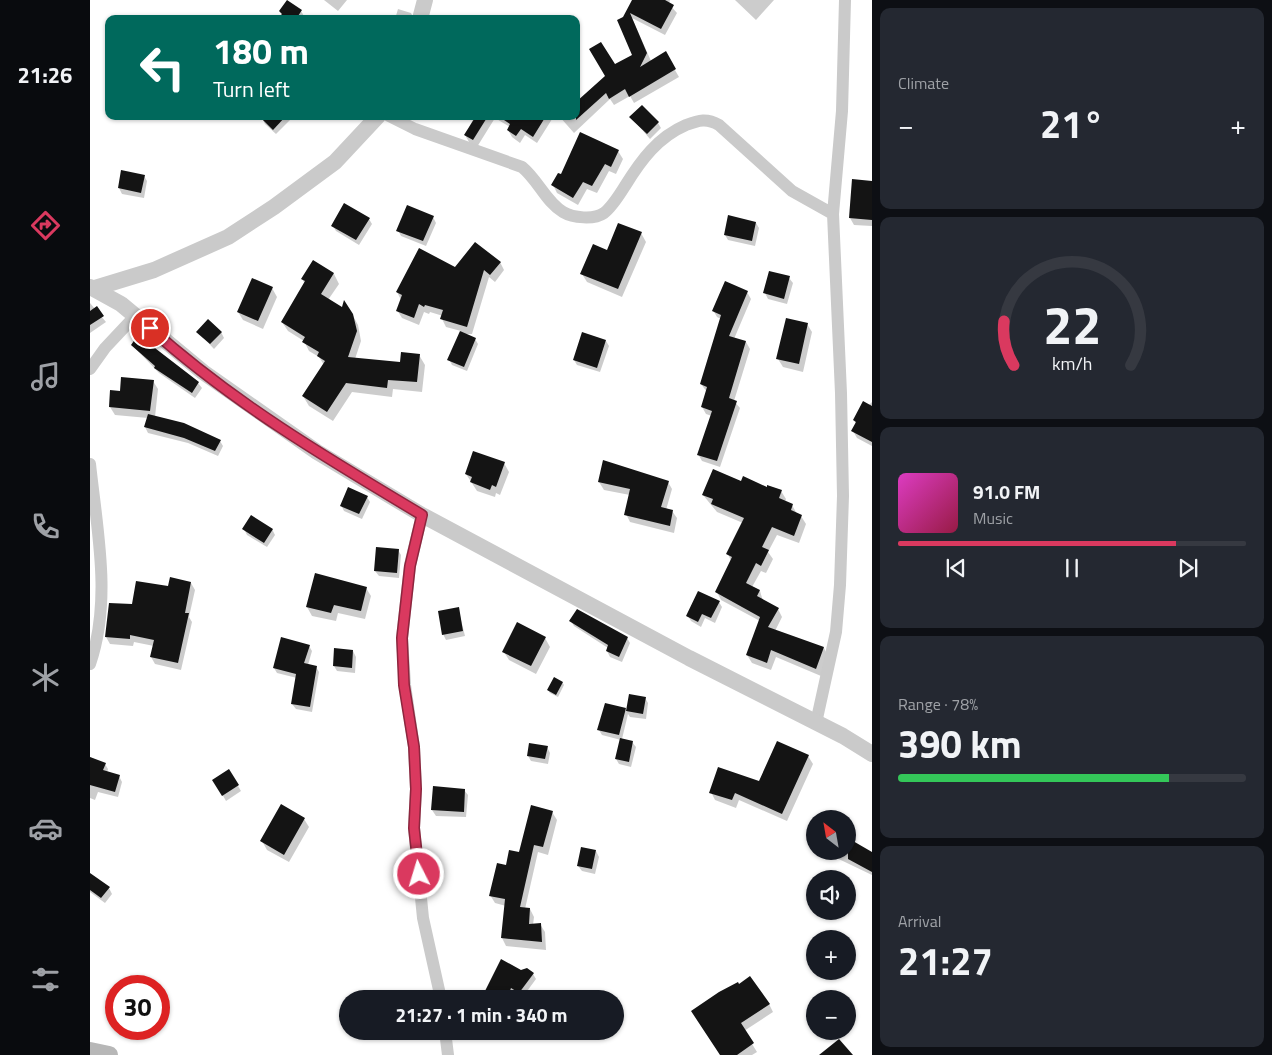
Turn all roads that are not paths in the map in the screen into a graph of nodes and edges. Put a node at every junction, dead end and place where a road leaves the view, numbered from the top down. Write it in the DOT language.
graph roads {
  1 [pos="425,0"];
  2 [pos="845,0"];
  3 [pos="421,15"];
  4 [pos="374,120"];
  5 [pos="397,120"];
  6 [pos="833,214"];
  7 [pos="92,287"];
  8 [pos="136,315"];
  9 [pos="90,369"];
  10 [pos="90,464"];
  11 [pos="422,515"];
  12 [pos="90,664"];
  13 [pos="816,723"];
  14 [pos="872,754"];
  15 [pos="439,990"];
  16 [pos="446,1040"];
  17 [pos="90,1050"];
  18 [pos="109,1055"];
  19 [pos="448,1055"];
  1 -- 3 [label="street"];
  2 -- 6 [label="street"];
  4 -- 7 [label="street"];
  5 -- 6 [label="street"];
  6 -- 13 [label="street"];
  7 -- 8 [label="street"];
  8 -- 9 [label="street"];
  8 -- 11 [label="street"];
  10 -- 12 [label="street"];
  11 -- 13 [label="street"];
  11 -- 15 [label="street"];
  13 -- 14 [label="street"];
  16 -- 19 [label="street"];
  17 -- 18 [label="main road"];
}
